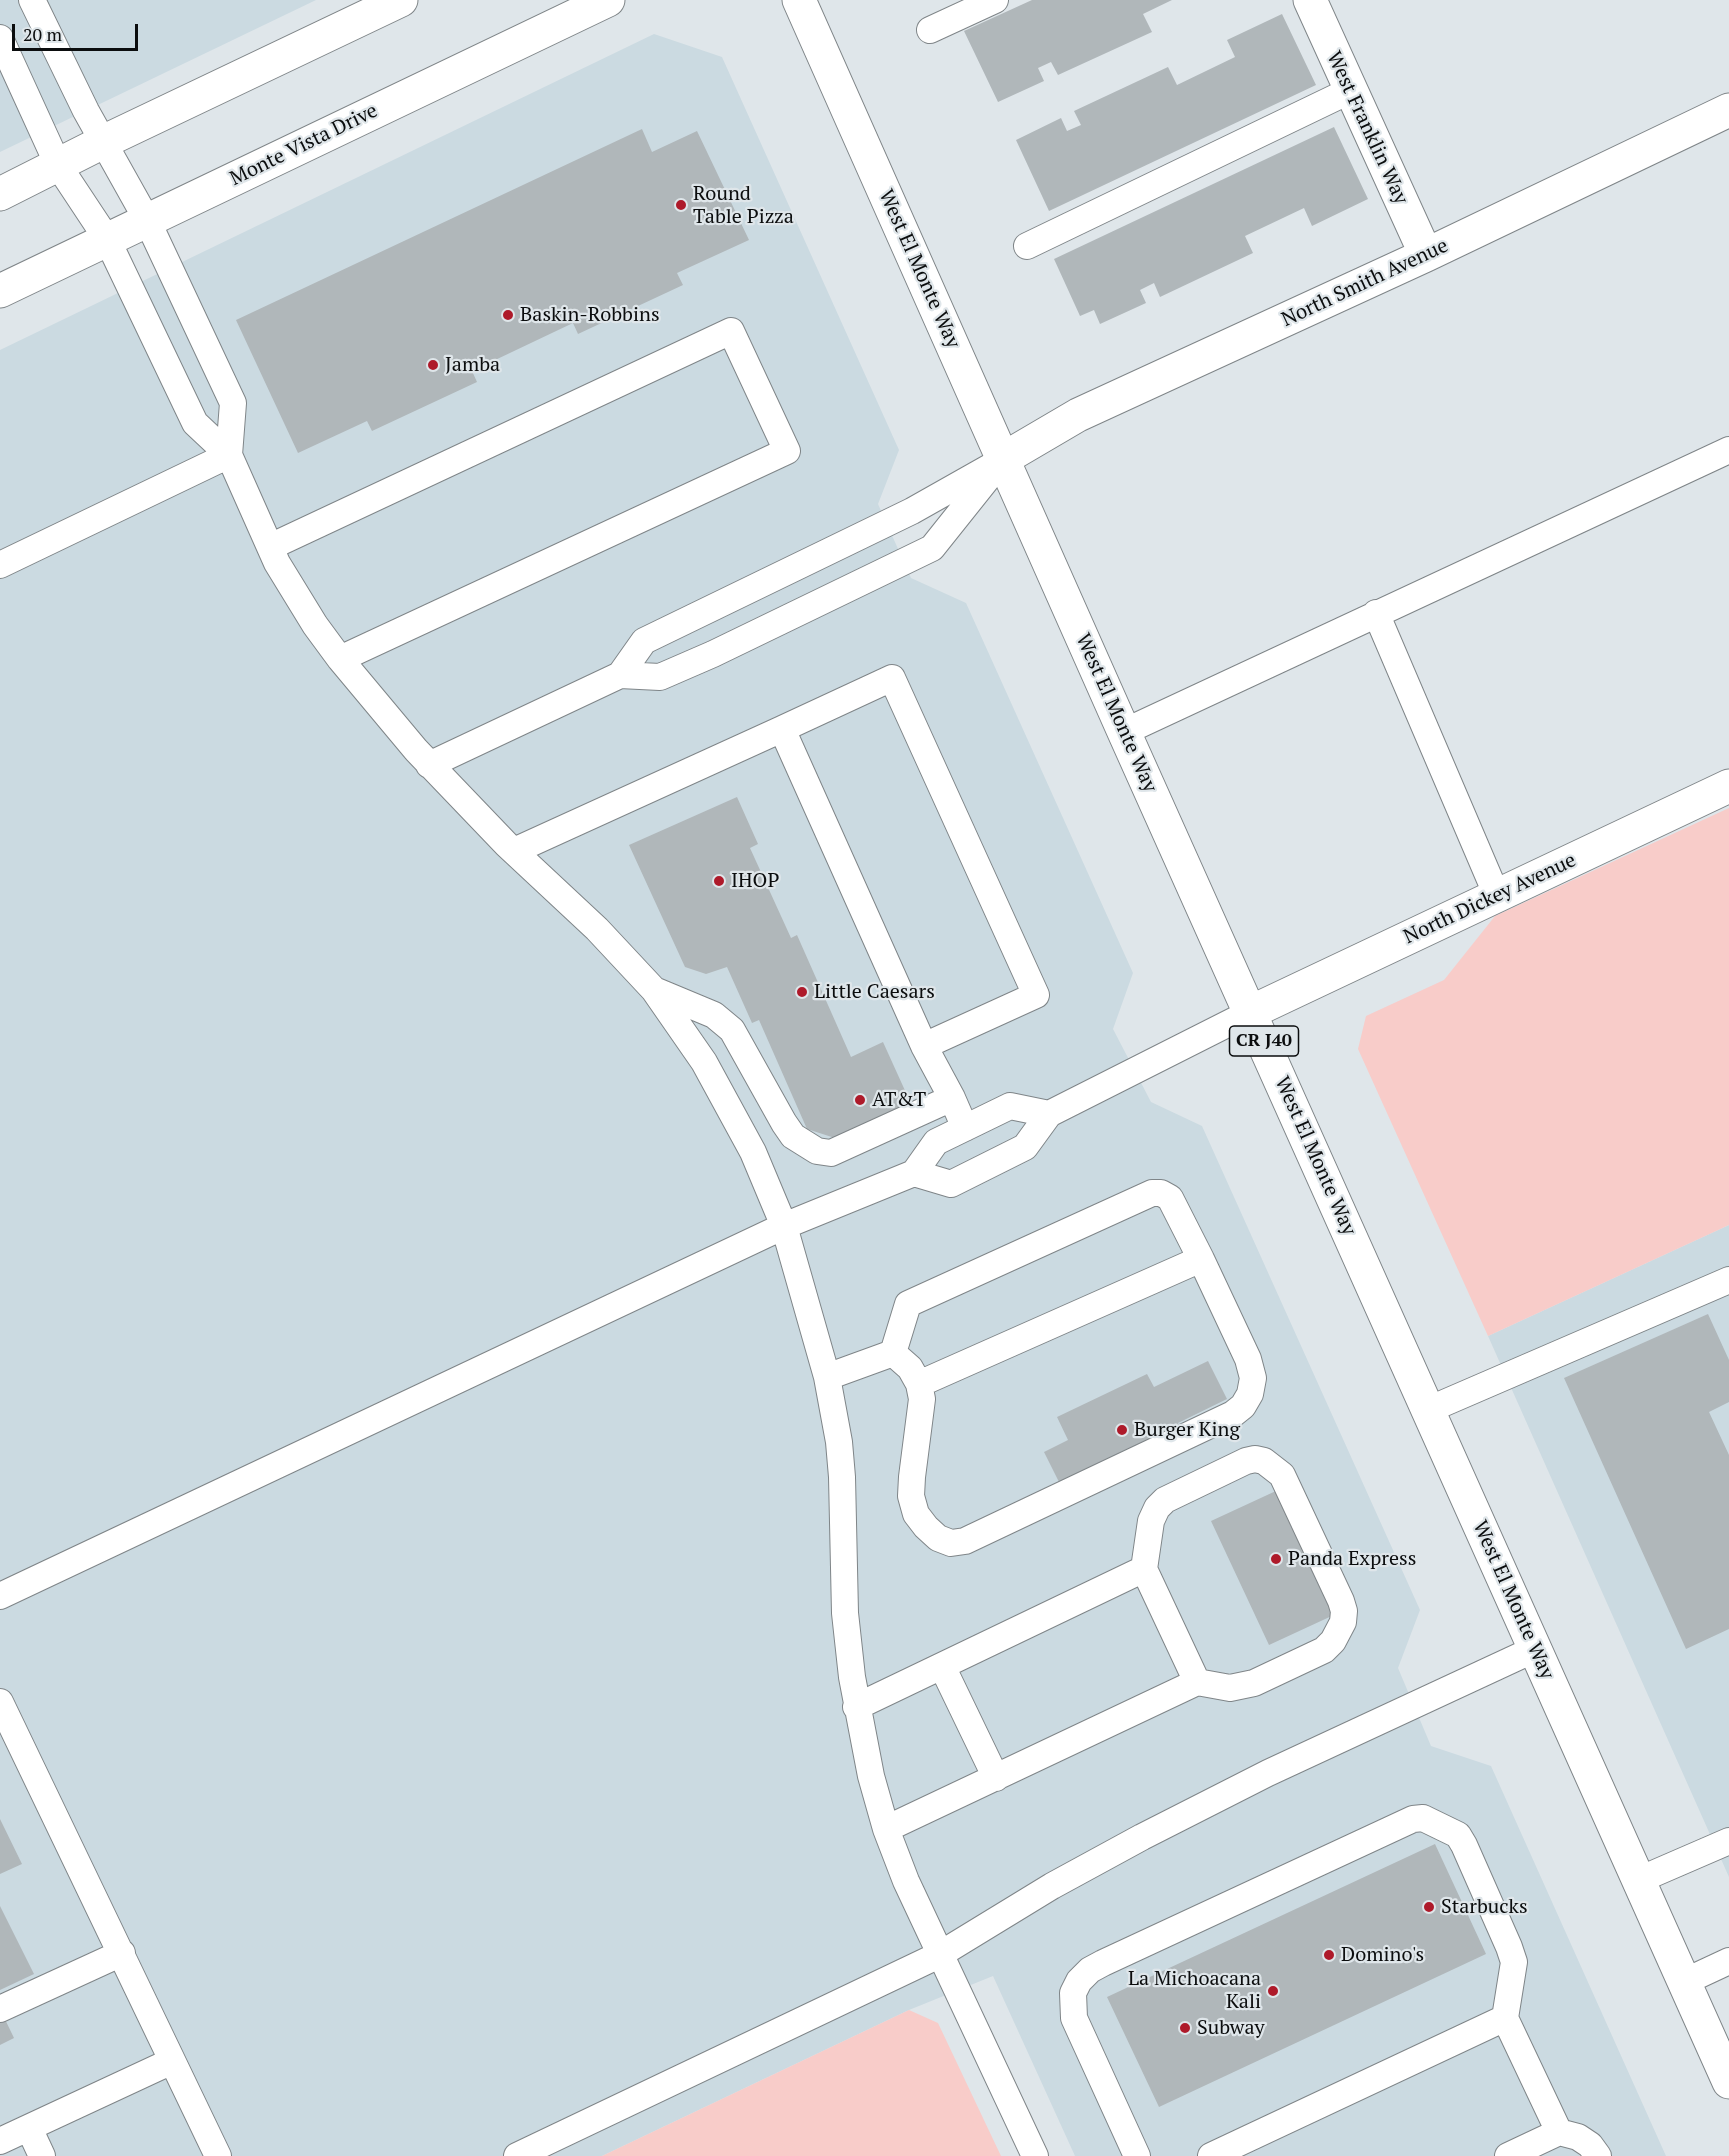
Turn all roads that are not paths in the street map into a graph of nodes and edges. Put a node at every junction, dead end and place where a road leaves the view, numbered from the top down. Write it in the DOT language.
graph roads {
  1 [pos="33,0"];
  2 [pos="400,0"];
  3 [pos="608,0"];
  4 [pos="799,0"];
  5 [pos="995,0"];
  6 [pos="1310,0"];
  7 [pos="930,30"];
  8 [pos="0,38"];
  9 [pos="1350,91"];
  10 [pos="1729,111"];
  11 [pos="103,142"];
  12 [pos="58,165"];
  13 [pos="0,194"];
  14 [pos="147,220"];
  15 [pos="107,239"];
  16 [pos="1027,246"];
  17 [pos="1426,255"];
  18 [pos="0,291"];
  19 [pos="1729,450"];
  20 [pos="229,455"];
  21 [pos="1003,459"];
  22 [pos="270,547"];
  23 [pos="0,565"];
  24 [pos="1376,614"];
  25 [pos="340,658"];
  26 [pos="620,675"];
  27 [pos="782,729"];
  28 [pos="1124,732"];
  29 [pos="429,765"];
  30 [pos="1729,786"];
  31 [pos="514,851"];
  32 [pos="1497,896"];
  33 [pos="654,990"];
  34 [pos="1251,1012"];
  35 [pos="924,1046"];
  36 [pos="952,1098"];
  37 [pos="1049,1114"];
  38 [pos="965,1128"];
  39 [pos="914,1173"];
  40 [pos="784,1226"];
  41 [pos="1201,1259"];
  42 [pos="1729,1280"];
  43 [pos="893,1353"];
  44 [pos="827,1377"];
  45 [pos="919,1384"];
  46 [pos="1428,1410"];
  47 [pos="1144,1569"];
  48 [pos="0,1596"];
  49 [pos="1535,1649"];
  50 [pos="942,1666"];
  51 [pos="1197,1682"];
  52 [pos="0,1702"];
  53 [pos="856,1707"];
  54 [pos="996,1778"];
  55 [pos="886,1828"];
  56 [pos="1729,1841"];
  57 [pos="1639,1880"];
  58 [pos="122,1953"];
  59 [pos="939,1955"];
  60 [pos="1729,1961"];
  61 [pos="1684,1982"];
  62 [pos="0,2009"];
  63 [pos="1505,2018"];
  64 [pos="172,2061"];
  65 [pos="1729,2082"];
  66 [pos="29,2128"];
  67 [pos="1559,2132"];
  68 [pos="0,2141"];
  69 [pos="42,2156"];
  70 [pos="218,2156"];
  71 [pos="517,2156"];
  72 [pos="1035,2156"];
  73 [pos="1137,2156"];
  74 [pos="1211,2156"];
  75 [pos="1508,2156"];
  76 [pos="1598,2156"];
  1 -- 11 [label="lane"];
  2 -- 11 [label="street"];
  3 -- 14 [label="street, Monte Vista Drive"];
  4 -- 21 [label="street, West El Monte Way / CR J40"];
  5 -- 7 [label="lane"];
  6 -- 9 [label="street, West Franklin Way"];
  8 -- 12 [label="lane"];
  9 -- 16 [label="lane"];
  9 -- 17 [label="street, West Franklin Way"];
  10 -- 17 [label="street, North Smith Avenue"];
  11 -- 12 [label="street"];
  11 -- 14 [label="lane"];
  12 -- 13 [label="street"];
  12 -- 15 [label="lane"];
  14 -- 15 [label="street, Monte Vista Drive"];
  14 -- 20 [label="lane"];
  15 -- 18 [label="street, Monte Vista Drive"];
  15 -- 20 [label="lane"];
  17 -- 21 [label="street, North Smith Avenue"];
  19 -- 24 [label="lane"];
  20 -- 22 [label="lane"];
  20 -- 23 [label="lane"];
  21 -- 26 [label="lane"];
  21 -- 26 [label="lane"];
  21 -- 28 [label="street, West El Monte Way / CR J40"];
  22 -- 25 [label="lane"];
  22 -- 25 [label="lane"];
  24 -- 28 [label="lane"];
  24 -- 32 [label="lane"];
  25 -- 29 [label="lane"];
  26 -- 29 [label="lane"];
  27 -- 31 [label="lane"];
  27 -- 35 [label="lane"];
  27 -- 35 [label="lane"];
  28 -- 34 [label="street, West El Monte Way / CR J40"];
  29 -- 31 [label="lane"];
  30 -- 32 [label="street, North Dickey Avenue"];
  31 -- 33 [label="lane"];
  32 -- 34 [label="street, North Dickey Avenue"];
  33 -- 36 [label="lane"];
  33 -- 40 [label="lane"];
  34 -- 37 [label="lane"];
  34 -- 46 [label="street, West El Monte Way / CR J40"];
  35 -- 36 [label="lane"];
  36 -- 38 [label="lane"];
  37 -- 38 [label="lane"];
  37 -- 39 [label="lane"];
  38 -- 39 [label="lane"];
  39 -- 40 [label="lane"];
  40 -- 44 [label="lane"];
  40 -- 48 [label="lane"];
  41 -- 43 [label="lane"];
  41 -- 45 [label="lane"];
  41 -- 45 [label="lane"];
  42 -- 46 [label="lane"];
  43 -- 44 [label="lane"];
  43 -- 45 [label="lane"];
  44 -- 53 [label="lane"];
  46 -- 49 [label="street, West El Monte Way / CR J40"];
  47 -- 50 [label="lane"];
  47 -- 51 [label="lane"];
  47 -- 51 [label="lane"];
  49 -- 57 [label="street, West El Monte Way / CR J40"];
  49 -- 59 [label="lane"];
  50 -- 53 [label="lane"];
  50 -- 54 [label="lane"];
  51 -- 54 [label="lane"];
  52 -- 58 [label="lane"];
  53 -- 55 [label="lane"];
  54 -- 55 [label="lane"];
  55 -- 59 [label="lane"];
  56 -- 57 [label="lane"];
  57 -- 61 [label="street, West El Monte Way / CR J40"];
  58 -- 62 [label="lane"];
  58 -- 64 [label="lane"];
  59 -- 71 [label="lane"];
  59 -- 72 [label="lane"];
  60 -- 61 [label="lane"];
  61 -- 65 [label="street, West El Monte Way / CR J40"];
  63 -- 67 [label="lane"];
  63 -- 73 [label="lane"];
  63 -- 74 [label="lane"];
  64 -- 66 [label="lane"];
  64 -- 70 [label="lane"];
  66 -- 68 [label="lane"];
  66 -- 69 [label="lane"];
  67 -- 75 [label="lane"];
  67 -- 76 [label="lane"];
}
